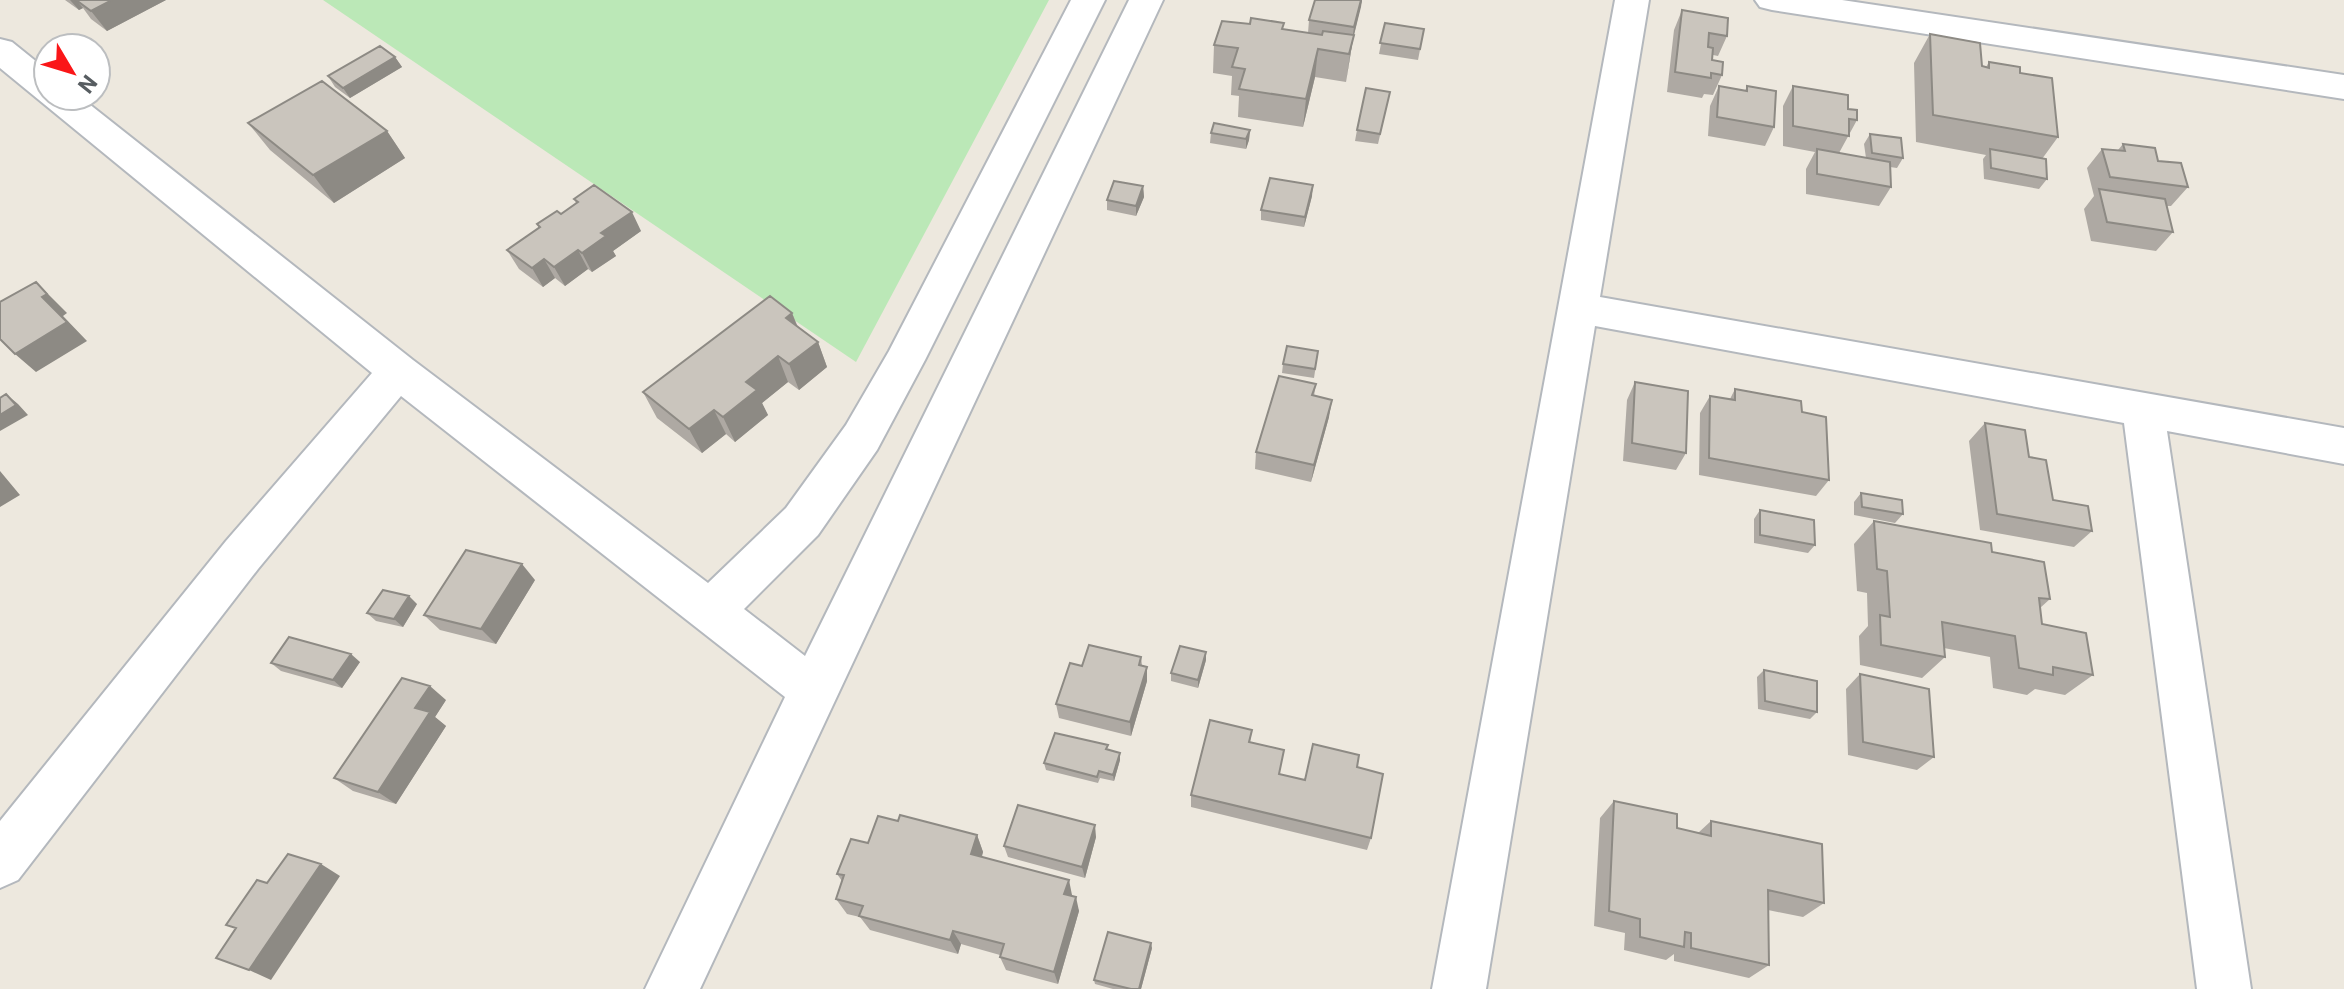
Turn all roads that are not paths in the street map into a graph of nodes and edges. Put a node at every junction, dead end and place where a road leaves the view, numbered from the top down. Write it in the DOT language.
graph roads {
  1 [pos="1088,0"];
  2 [pos="1146,0"];
  3 [pos="1632,0"];
  4 [pos="1772,0"];
  5 [pos="0,50"];
  6 [pos="32,77"];
  7 [pos="2344,87"];
  8 [pos="76,112"];
  9 [pos="1578,308"];
  10 [pos="398,371"];
  11 [pos="2143,410"];
  12 [pos="2344,446"];
  13 [pos="708,612"];
  14 [pos="813,690"];
  15 [pos="0,862"];
  16 [pos="672,989"];
  17 [pos="1459,989"];
  18 [pos="2224,989"];
  1 -- 13 [label="street"];
  2 -- 14 [label="street"];
  3 -- 9 [label="street"];
  4 -- 7 [label="street"];
  5 -- 6 [label="street"];
  8 -- 10 [label="street"];
  9 -- 11 [label="street"];
  9 -- 17 [label="street"];
  10 -- 13 [label="street"];
  10 -- 15 [label="street"];
  11 -- 12 [label="street"];
  11 -- 18 [label="street"];
  13 -- 14 [label="street"];
  14 -- 16 [label="street"];
}
